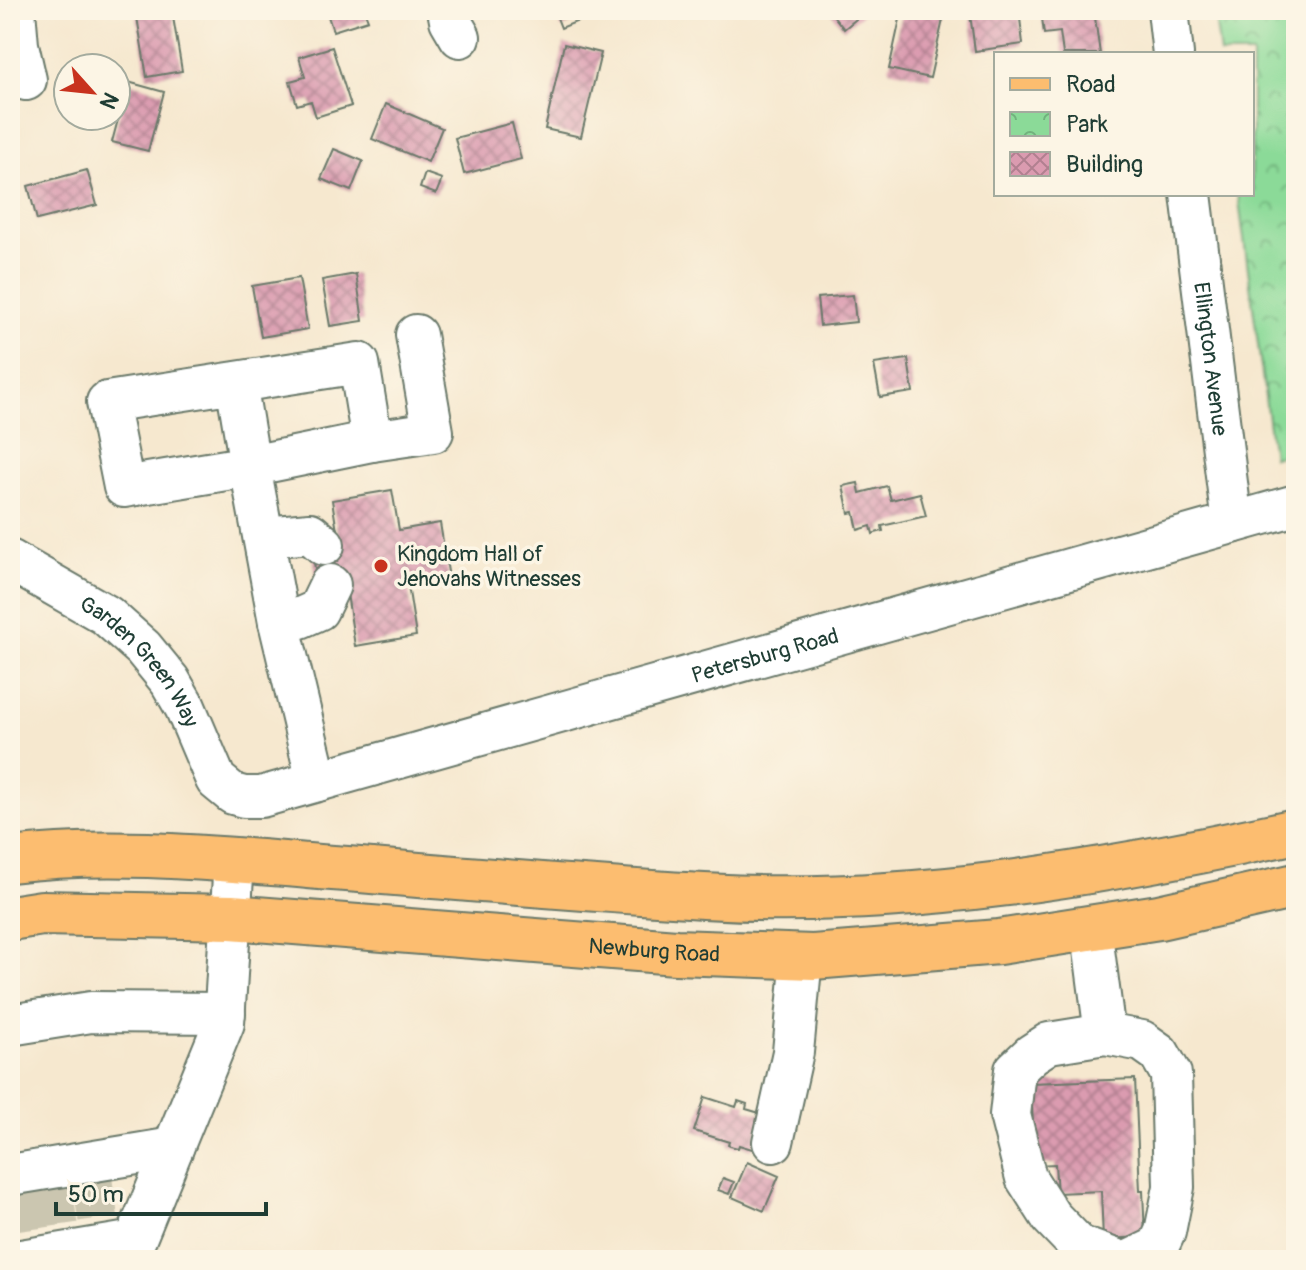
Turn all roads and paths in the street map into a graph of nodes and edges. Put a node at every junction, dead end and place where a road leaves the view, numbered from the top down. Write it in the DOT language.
graph roads {
  1 [pos="15,10"];
  2 [pos="1168,10"];
  3 [pos="1173,52"];
  4 [pos="26,80"];
  5 [pos="1191,196"];
  6 [pos="416,335"];
  7 [pos="236,382"];
  8 [pos="372,441"];
  9 [pos="250,466"];
  10 [pos="1296,505"];
  11 [pos="1232,523"];
  12 [pos="264,537"];
  13 [pos="324,545"];
  14 [pos="10,560"];
  15 [pos="330,585"];
  16 [pos="279,622"];
  17 [pos="317,781"];
  18 [pos="233,794"];
  19 [pos="1296,831"];
  20 [pos="10,860"];
  21 [pos="234,860"];
  22 [pos="1296,886"];
  23 [pos="231,917"];
  24 [pos="10,918"];
  25 [pos="1091,927"];
  26 [pos="802,957"];
  27 [pos="225,1013"];
  28 [pos="10,1025"];
  29 [pos="1105,1034"];
  30 [pos="773,1142"];
  31 [pos="173,1148"];
  32 [pos="28,1179"];
  33 [pos="38,1250"];
  34 [pos="1117,1260"];
  35 [pos="1131,1260"];
  1 -- 4 [label="street"];
  2 -- 3 [label="street"];
  5 -- 11 [label="street, Ellington Avenue"];
  6 -- 8 [label="street"];
  7 -- 8 [label="street"];
  7 -- 9 [label="street"];
  7 -- 9 [label="street"];
  8 -- 9 [label="street"];
  9 -- 12 [label="street"];
  10 -- 11 [label="street, Petersburg Road"];
  11 -- 17 [label="street, Petersburg Road"];
  12 -- 13 [label="street"];
  12 -- 16 [label="street"];
  14 -- 18 [label="street, Garden Green Way"];
  15 -- 16 [label="street"];
  16 -- 17 [label="street"];
  17 -- 18 [label="street, Petersburg Road"];
  19 -- 21 [label="main road"];
  20 -- 21 [label="main road"];
  21 -- 23 [label="street"];
  22 -- 25 [label="main road, Newburg Road"];
  23 -- 24 [label="main road, Newburg Road"];
  23 -- 26 [label="main road, Newburg Road"];
  23 -- 27 [label="street"];
  25 -- 26 [label="main road, Newburg Road"];
  25 -- 29 [label="street"];
  26 -- 30 [label="street"];
  27 -- 28 [label="street"];
  27 -- 31 [label="street"];
  29 -- 34 [label="street"];
  29 -- 35 [label="street"];
  31 -- 32 [label="street"];
  31 -- 33 [label="street"];
}
